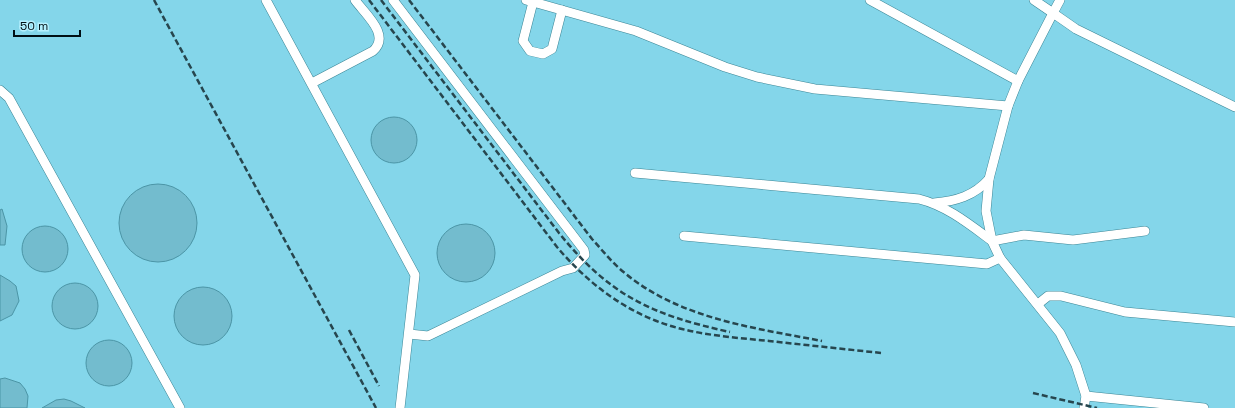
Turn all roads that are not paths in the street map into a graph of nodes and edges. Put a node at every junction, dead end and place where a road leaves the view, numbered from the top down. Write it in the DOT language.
graph roads {
  1 [pos="266,0"];
  2 [pos="355,0"];
  3 [pos="393,0"];
  4 [pos="870,0"];
  5 [pos="1034,0"];
  6 [pos="1060,0"];
  7 [pos="530,1"];
  8 [pos="562,10"];
  9 [pos="1053,13"];
  10 [pos="1018,81"];
  11 [pos="312,83"];
  12 [pos="0,90"];
  13 [pos="1008,106"];
  14 [pos="1235,107"];
  15 [pos="635,173"];
  16 [pos="989,179"];
  17 [pos="934,203"];
  18 [pos="1145,231"];
  19 [pos="684,236"];
  20 [pos="992,241"];
  21 [pos="1000,258"];
  22 [pos="1038,304"];
  23 [pos="1235,322"];
  24 [pos="408,334"];
  25 [pos="1086,396"];
  26 [pos="180,408"];
  27 [pos="400,408"];
  28 [pos="1084,408"];
  29 [pos="1204,408"];
  1 -- 11 [label="lane"];
  2 -- 11 [label="lane"];
  3 -- 24 [label="lane"];
  4 -- 10 [label="lane"];
  5 -- 9 [label="lane"];
  6 -- 9 [label="lane"];
  7 -- 8 [label="lane"];
  7 -- 8 [label="lane"];
  8 -- 13 [label="lane"];
  9 -- 10 [label="lane"];
  9 -- 14 [label="lane"];
  10 -- 13 [label="lane"];
  11 -- 24 [label="lane"];
  12 -- 26 [label="lane"];
  13 -- 16 [label="lane"];
  15 -- 17 [label="lane"];
  16 -- 17 [label="lane"];
  16 -- 20 [label="lane"];
  17 -- 20 [label="lane"];
  18 -- 20 [label="lane"];
  19 -- 21 [label="lane"];
  20 -- 21 [label="lane"];
  21 -- 22 [label="lane"];
  22 -- 23 [label="lane"];
  22 -- 25 [label="lane"];
  24 -- 27 [label="lane"];
  25 -- 28 [label="lane"];
  25 -- 29 [label="lane"];
}
